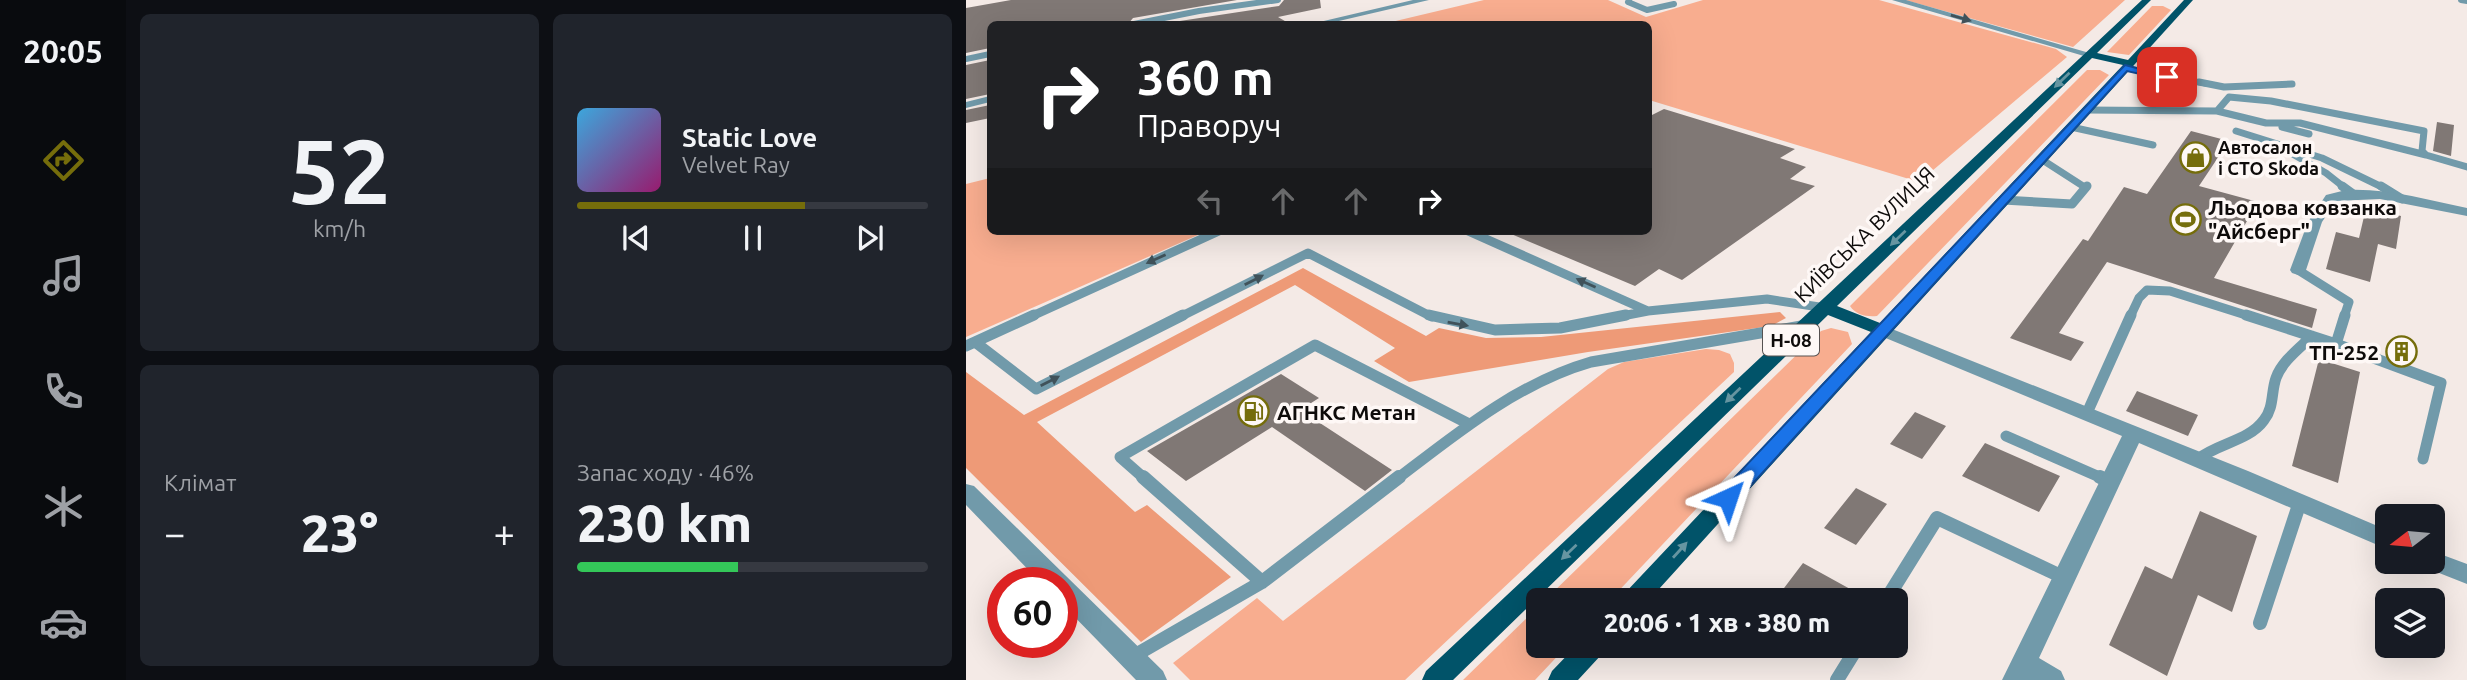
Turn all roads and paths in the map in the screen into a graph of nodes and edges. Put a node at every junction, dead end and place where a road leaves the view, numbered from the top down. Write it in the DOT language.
graph roads {
  1 [pos="1278,0"];
  2 [pos="1425,0"];
  3 [pos="1629,0"];
  4 [pos="1896,0"];
  5 [pos="2147,0"];
  6 [pos="2461,0"];
  7 [pos="2467,1"];
  8 [pos="2184,2"];
  9 [pos="1674,4"];
  10 [pos="1149,21"];
  11 [pos="1329,21"];
  12 [pos="2088,54"];
  13 [pos="987,55"];
  14 [pos="966,59"];
  15 [pos="2127,65"];
  16 [pos="2292,84"];
  17 [pos="987,100"];
  18 [pos="966,105"];
  19 [pos="2086,110"];
  20 [pos="2217,111"];
  21 [pos="2266,123"];
  22 [pos="2071,127"];
  23 [pos="2235,131"];
  24 [pos="2309,134"];
  25 [pos="2252,136"];
  26 [pos="2153,145"];
  27 [pos="2426,155"];
  28 [pos="2041,159"];
  29 [pos="2467,167"];
  30 [pos="2353,194"];
  31 [pos="2003,200"];
  32 [pos="2404,201"];
  33 [pos="2467,212"];
  34 [pos="1210,235"];
  35 [pos="1477,235"];
  36 [pos="2298,270"];
  37 [pos="1826,309"];
  38 [pos="1648,311"];
  39 [pos="1807,325"];
  40 [pos="1882,330"];
  41 [pos="2312,336"];
  42 [pos="971,344"];
  43 [pos="2336,344"];
  44 [pos="2087,413"];
  45 [pos="1469,424"];
  46 [pos="2134,433"];
  47 [pos="2006,436"];
  48 [pos="2423,459"];
  49 [pos="2198,460"];
  50 [pos="2110,482"];
  51 [pos="966,492"];
  52 [pos="2300,502"];
  53 [pos="2375,535"];
  54 [pos="2445,565"];
  55 [pos="1041,567"];
  56 [pos="2467,574"];
  57 [pos="2065,578"];
  58 [pos="1262,582"];
  59 [pos="1645,588"];
  60 [pos="1893,588"];
  61 [pos="1078,605"];
  62 [pos="2260,623"];
  63 [pos="1581,658"];
  64 [pos="1851,658"];
  65 [pos="1141,672"];
  66 [pos="2019,672"];
  67 [pos="1435,680"];
  68 [pos="1561,680"];
  69 [pos="1837,680"];
  70 [pos="2052,680"];
  1 -- 10 [label="lane"];
  2 -- 11 [label="street"];
  3 -- 9 [label="lane"];
  4 -- 12 [label="street, one-way"];
  5 -- 12 [label="main road, КИЇВСЬКА ВУЛИЦЯ / Н-08"];
  6 -- 7 [label="lane"];
  8 -- 15 [label="main road, Н-08"];
  12 -- 15 [label="main road"];
  12 -- 37 [label="main road, КИЇВСЬКА ВУЛИЦЯ / Н-08, one-way"];
  13 -- 14 [label="lane"];
  15 -- 16 [label="lane"];
  15 -- 19 [label="main road, Н-08"];
  17 -- 18 [label="street"];
  19 -- 20 [label="lane"];
  19 -- 22 [label="main road, Н-08"];
  20 -- 21 [label="lane"];
  20 -- 27 [label="lane"];
  21 -- 24 [label="lane"];
  21 -- 27 [label="lane"];
  22 -- 26 [label="lane"];
  22 -- 28 [label="main road, Н-08"];
  23 -- 25 [label="lane"];
  25 -- 30 [label="lane"];
  25 -- 32 [label="lane"];
  27 -- 29 [label="lane"];
  28 -- 31 [label="main road, Н-08"];
  28 -- 31 [label="lane"];
  30 -- 32 [label="street"];
  30 -- 36 [label="street"];
  31 -- 40 [label="main road, Н-08"];
  32 -- 33 [label="street"];
  34 -- 42 [label="lane, one-way"];
  38 -- 35 [label="lane, one-way"];
  36 -- 43 [label="lane"];
  37 -- 38 [label="lane"];
  37 -- 39 [label="main road, КИЇВСЬКА ВУЛИЦЯ / Н-08"];
  37 -- 40 [label="main road"];
  42 -- 38 [label="lane, one-way"];
  39 -- 45 [label="lane"];
  39 -- 67 [label="main road, КИЇВСЬКА ВУЛИЦЯ / Н-08, one-way"];
  40 -- 44 [label="street"];
  59 -- 40 [label="main road, Н-08, one-way"];
  41 -- 43 [label="lane"];
  41 -- 44 [label="lane"];
  41 -- 49 [label="lane"];
  43 -- 48 [label="lane"];
  44 -- 46 [label="street"];
  45 -- 58 [label="lane"];
  45 -- 58 [label="lane"];
  46 -- 49 [label="street"];
  46 -- 50 [label="street"];
  47 -- 50 [label="lane"];
  49 -- 52 [label="street"];
  50 -- 57 [label="street"];
  51 -- 55 [label="street"];
  52 -- 53 [label="street"];
  52 -- 62 [label="lane"];
  54 -- 56 [label="street"];
  57 -- 60 [label="lane"];
  57 -- 66 [label="street"];
  58 -- 65 [label="lane"];
  61 -- 65 [label="street"];
  63 -- 68 [label="main road"];
  64 -- 69 [label="lane"];
  66 -- 70 [label="street"];
}
